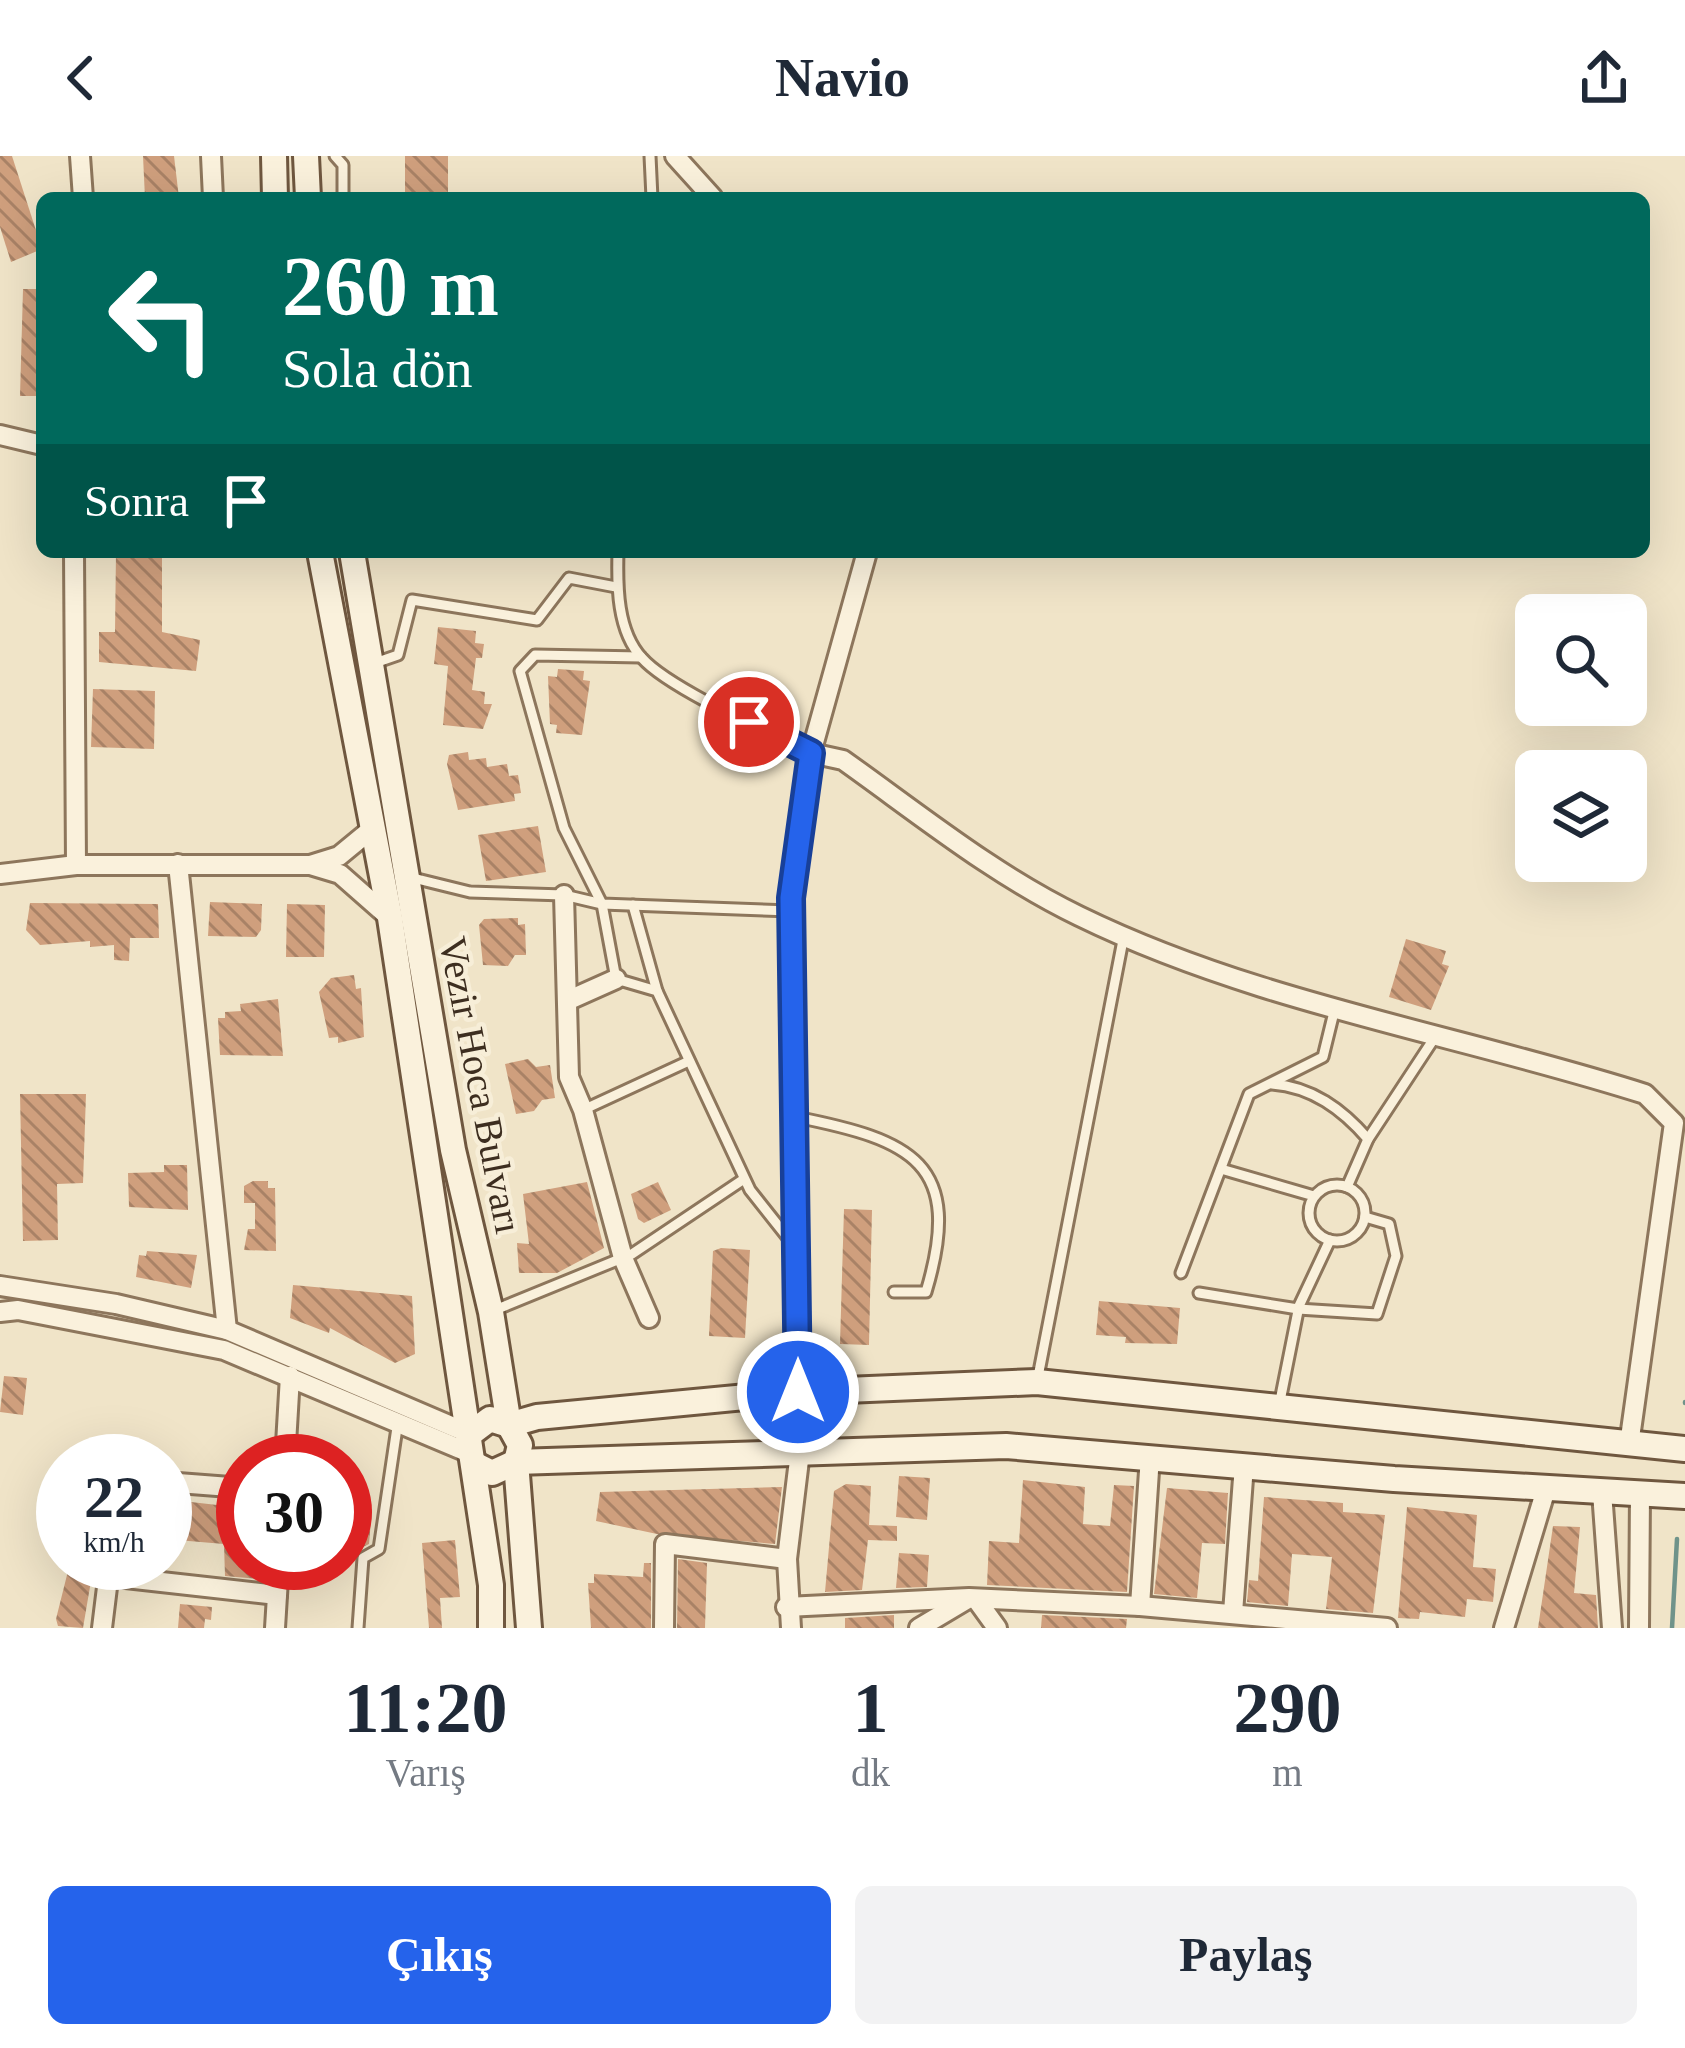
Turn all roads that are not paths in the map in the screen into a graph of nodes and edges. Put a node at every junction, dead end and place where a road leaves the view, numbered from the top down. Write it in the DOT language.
graph roads {
  1 [pos="80,156"];
  2 [pos="211,156"];
  3 [pos="274,156"];
  4 [pos="306,156"];
  5 [pos="335,156"];
  6 [pos="650,156"];
  7 [pos="676,156"];
  8 [pos="82,192"];
  9 [pos="213,192"];
  10 [pos="275,192"];
  11 [pos="308,192"];
  12 [pos="343,192"];
  13 [pos="652,192"];
  14 [pos="708,192"];
  15 [pos="0,435"];
  16 [pos="36,444"];
  17 [pos="74,558"];
  18 [pos="321,558"];
  19 [pos="353,558"];
  20 [pos="618,558"];
  21 [pos="865,558"];
  22 [pos="616,587"];
  23 [pos="641,658"];
  24 [pos="370,664"];
  25 [pos="811,753"];
  26 [pos="373,828"];
  27 [pos="178,864"];
  28 [pos="76,865"];
  29 [pos="310,865"];
  30 [pos="0,874"];
  31 [pos="404,876"];
  32 [pos="564,895"];
  33 [pos="602,904"];
  34 [pos="633,905"];
  35 [pos="791,910"];
  36 [pos="390,918"];
  37 [pos="1124,935"];
  38 [pos="616,979"];
  39 [pos="657,991"];
  40 [pos="569,1000"];
  41 [pos="1335,1006"];
  42 [pos="1437,1034"];
  43 [pos="689,1061"];
  44 [pos="1266,1083"];
  45 [pos="584,1110"];
  46 [pos="796,1117"];
  47 [pos="1368,1139"];
  48 [pos="1221,1169"];
  49 [pos="744,1179"];
  50 [pos="1347,1187"];
  51 [pos="1314,1196"];
  52 [pos="1365,1217"];
  53 [pos="1330,1240"];
  54 [pos="799,1252"];
  55 [pos="622,1258"];
  56 [pos="1181,1273"];
  57 [pos="0,1286"];
  58 [pos="894,1292"];
  59 [pos="1199,1294"];
  60 [pos="1298,1309"];
  61 [pos="0,1312"];
  62 [pos="490,1312"];
  63 [pos="650,1318"];
  64 [pos="227,1330"];
  65 [pos="290,1376"];
  66 [pos="1037,1382"];
  67 [pos="798,1392"];
  68 [pos="1278,1411"];
  69 [pos="398,1421"];
  70 [pos="509,1425"];
  71 [pos="287,1434"];
  72 [pos="1629,1445"];
  73 [pos="1685,1449"];
  74 [pos="470,1450"];
  75 [pos="800,1452"];
  76 [pos="1150,1456"];
  77 [pos="516,1462"];
  78 [pos="1244,1465"];
  79 [pos="1546,1490"];
  80 [pos="1601,1492"];
  81 [pos="1640,1494"];
  82 [pos="1685,1496"];
  83 [pos="787,1559"];
  84 [pos="192,1582"];
  85 [pos="107,1590"];
  86 [pos="277,1590"];
  87 [pos="277,1595"];
  88 [pos="973,1598"];
  89 [pos="1140,1606"];
  90 [pos="786,1607"];
  91 [pos="1233,1613"];
  92 [pos="1326,1625"];
  93 [pos="102,1628"];
  94 [pos="275,1628"];
  95 [pos="358,1628"];
  96 [pos="491,1628"];
  97 [pos="529,1628"];
  98 [pos="664,1628"];
  99 [pos="790,1628"];
  100 [pos="919,1628"];
  101 [pos="997,1628"];
  102 [pos="1387,1628"];
  103 [pos="1504,1628"];
  104 [pos="1612,1628"];
  105 [pos="1639,1628"];
  1 -- 8 [label="street"];
  2 -- 9 [label="street"];
  3 -- 10 [label="main road"];
  4 -- 11 [label="main road"];
  5 -- 12 [label="lane"];
  6 -- 13 [label="lane"];
  7 -- 14 [label="street"];
  15 -- 16 [label="street"];
  17 -- 28 [label="street"];
  18 -- 26 [label="main road, Vezir Hoca Bulvarı"];
  19 -- 24 [label="main road, Vezir Hoca Bulvarı"];
  20 -- 22 [label="lane"];
  21 -- 25 [label="street"];
  22 -- 23 [label="lane"];
  22 -- 24 [label="lane"];
  23 -- 25 [label="lane"];
  23 -- 33 [label="lane"];
  24 -- 31 [label="main road, Vezir Hoca Bulvarı"];
  25 -- 35 [label="street"];
  25 -- 37 [label="street"];
  26 -- 29 [label="street"];
  26 -- 36 [label="main road, Vezir Hoca Bulvarı"];
  27 -- 28 [label="street"];
  27 -- 29 [label="street"];
  27 -- 64 [label="street"];
  28 -- 30 [label="street"];
  29 -- 36 [label="street"];
  31 -- 32 [label="lane"];
  31 -- 62 [label="main road, Vezir Hoca Bulvarı"];
  32 -- 33 [label="lane"];
  32 -- 40 [label="street"];
  33 -- 34 [label="lane"];
  33 -- 38 [label="lane"];
  34 -- 35 [label="lane"];
  34 -- 39 [label="lane"];
  35 -- 46 [label="street"];
  36 -- 74 [label="main road, Vezir Hoca Bulvarı"];
  37 -- 41 [label="street"];
  37 -- 66 [label="lane"];
  38 -- 39 [label="lane"];
  38 -- 40 [label="street"];
  39 -- 43 [label="lane"];
  40 -- 45 [label="street"];
  41 -- 42 [label="street"];
  41 -- 44 [label="lane"];
  42 -- 47 [label="lane"];
  42 -- 72 [label="street"];
  43 -- 45 [label="lane"];
  43 -- 49 [label="lane"];
  44 -- 47 [label="lane"];
  44 -- 48 [label="lane"];
  45 -- 55 [label="street"];
  46 -- 54 [label="street"];
  46 -- 58 [label="lane"];
  47 -- 50 [label="lane"];
  48 -- 51 [label="lane"];
  48 -- 56 [label="lane"];
  49 -- 54 [label="lane"];
  49 -- 55 [label="lane"];
  50 -- 51 [label="lane"];
  50 -- 52 [label="lane"];
  51 -- 53 [label="lane"];
  52 -- 53 [label="lane"];
  52 -- 60 [label="lane"];
  53 -- 60 [label="lane"];
  54 -- 67 [label="street"];
  55 -- 62 [label="lane"];
  55 -- 63 [label="street"];
  57 -- 64 [label="street"];
  59 -- 60 [label="lane"];
  60 -- 68 [label="lane"];
  61 -- 65 [label="street"];
  62 -- 70 [label="main road, Vezir Hoca Bulvarı"];
  64 -- 74 [label="street"];
  65 -- 69 [label="street"];
  65 -- 71 [label="street"];
  66 -- 67 [label="main road"];
  66 -- 68 [label="main road"];
  67 -- 70 [label="main road"];
  68 -- 72 [label="main road"];
  69 -- 74 [label="street"];
  69 -- 95 [label="lane"];
  70 -- 74 [label="main road"];
  70 -- 77 [label="main road, Vezir Hoca Bulvarı"];
  72 -- 73 [label="main road"];
  74 -- 77 [label="main road"];
  74 -- 96 [label="main road, Vezir Hoca Bulvarı"];
  75 -- 76 [label="main road"];
  75 -- 77 [label="main road"];
  75 -- 83 [label="street"];
  76 -- 78 [label="main road"];
  76 -- 89 [label="street"];
  77 -- 97 [label="main road, Vezir Hoca Bulvarı"];
  78 -- 79 [label="main road"];
  78 -- 91 [label="street"];
  79 -- 80 [label="main road"];
  79 -- 103 [label="street"];
  80 -- 81 [label="main road"];
  80 -- 104 [label="street"];
  81 -- 82 [label="main road"];
  81 -- 105 [label="street"];
  83 -- 90 [label="street"];
  83 -- 98 [label="street"];
  84 -- 87 [label="street"];
  85 -- 93 [label="street"];
  86 -- 87 [label="street"];
  87 -- 94 [label="street"];
  88 -- 89 [label="street"];
  88 -- 90 [label="street"];
  88 -- 100 [label="street"];
  88 -- 101 [label="street"];
  89 -- 91 [label="street"];
  90 -- 99 [label="street"];
  91 -- 92 [label="street"];
  92 -- 102 [label="street"];
}
